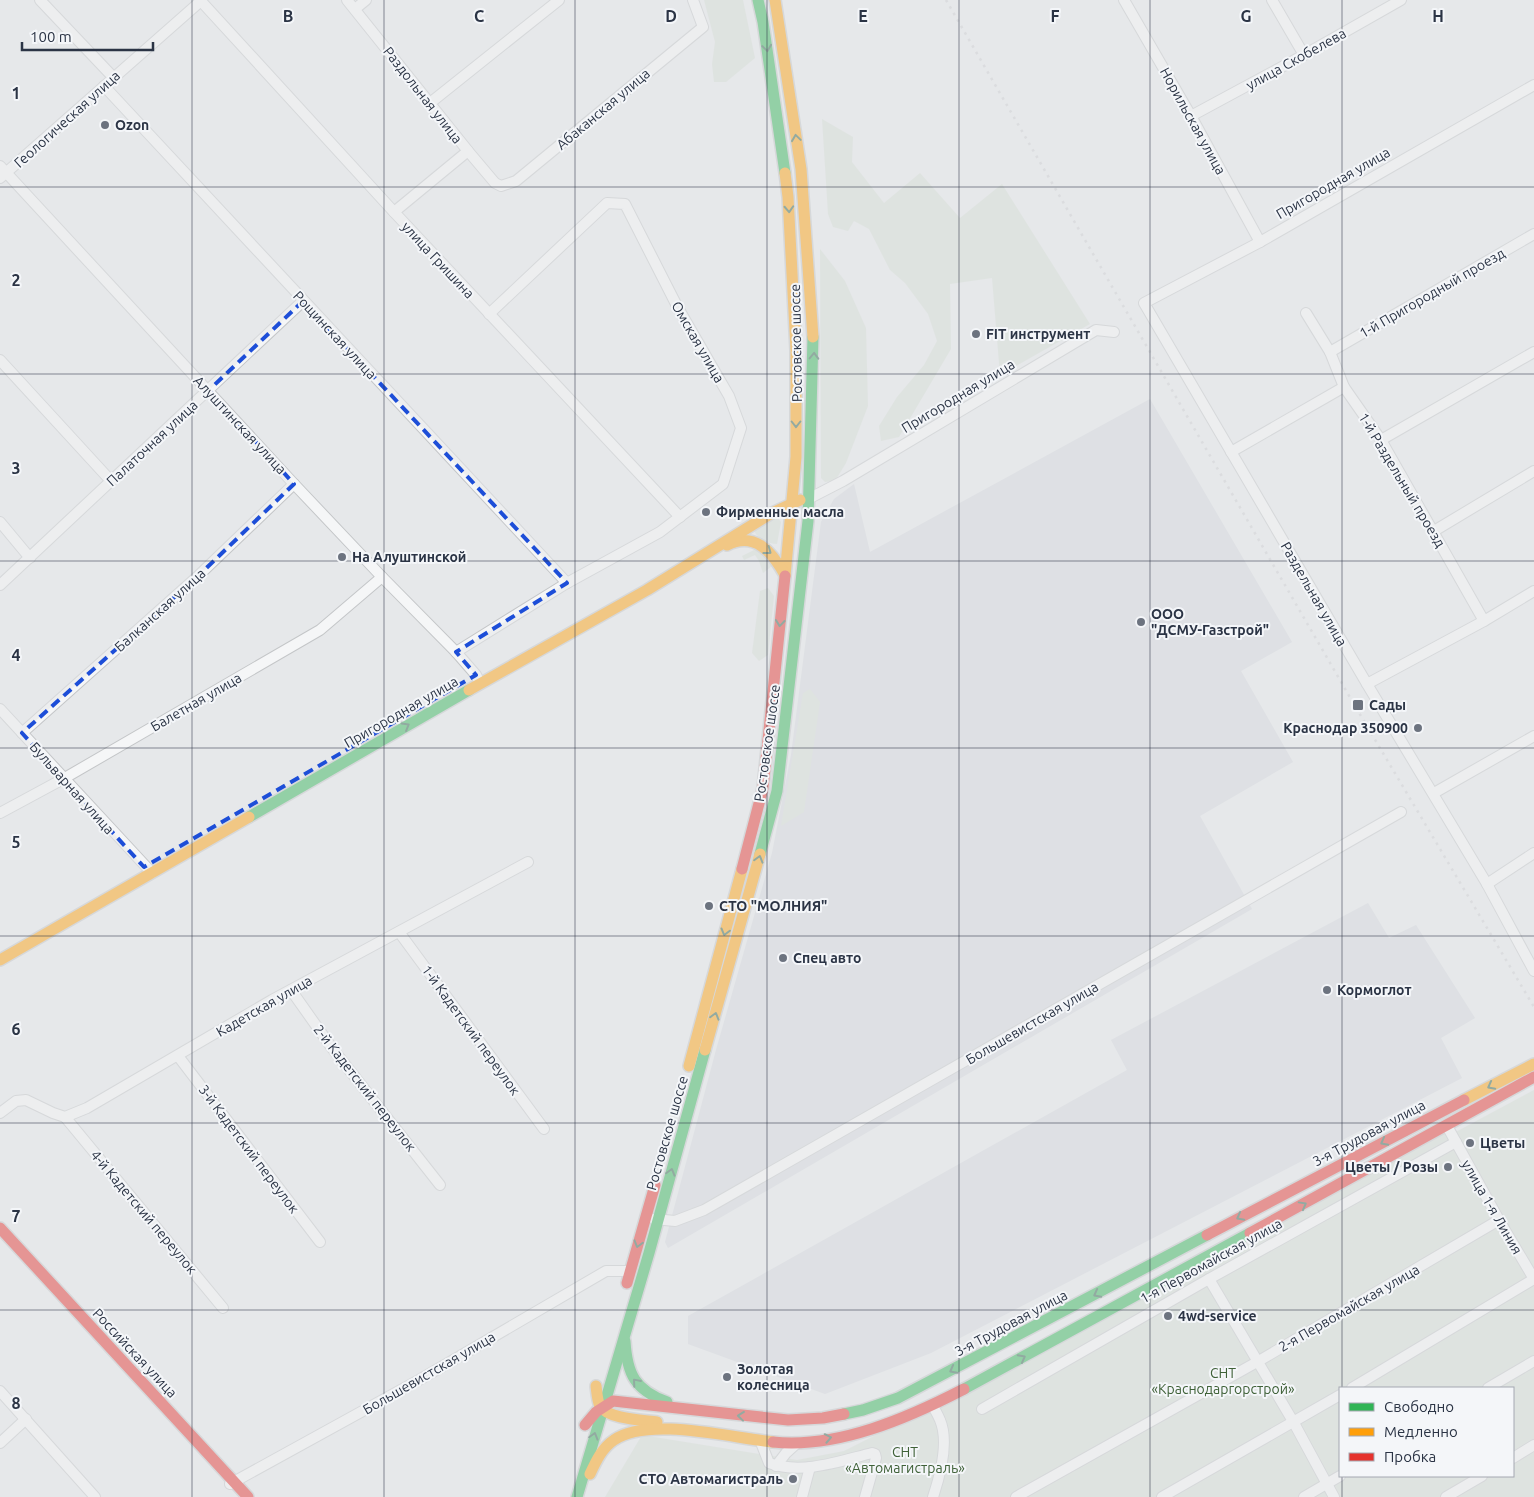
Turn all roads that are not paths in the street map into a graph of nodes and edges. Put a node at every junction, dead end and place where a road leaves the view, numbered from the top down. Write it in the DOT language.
graph roads {
  1 [pos="40,0"];
  2 [pos="201,0"];
  3 [pos="347,0"];
  4 [pos="366,0"];
  5 [pos="559,0"];
  6 [pos="693,0"];
  7 [pos="758,0"];
  8 [pos="775,0"];
  9 [pos="1124,0"];
  10 [pos="1272,0"];
  11 [pos="1401,0"];
  12 [pos="355,9"];
  13 [pos="1304,55"];
  14 [pos="113,78"];
  15 [pos="1534,85"];
  16 [pos="104,86"];
  17 [pos="430,103"];
  18 [pos="1191,116"];
  19 [pos="468,151"];
  20 [pos="2,172"];
  21 [pos="501,186"];
  22 [pos="394,212"];
  23 [pos="1534,234"];
  24 [pos="1260,242"];
  25 [pos="304,301"];
  26 [pos="1144,303"];
  27 [pos="1306,313"];
  28 [pos="489,314"];
  29 [pos="1114,332"];
  30 [pos="1330,352"];
  31 [pos="1534,352"];
  32 [pos="0,360"];
  33 [pos="1344,387"];
  34 [pos="209,390"];
  35 [pos="1381,440"];
  36 [pos="1231,452"];
  37 [pos="1534,471"];
  38 [pos="111,482"];
  39 [pos="294,484"];
  40 [pos="723,484"];
  41 [pos="813,494"];
  42 [pos="793,498"];
  43 [pos="680,517"];
  44 [pos="0,522"];
  45 [pos="1434,531"];
  46 [pos="708,552"];
  47 [pos="30,558"];
  48 [pos="785,575"];
  49 [pos="382,576"];
  50 [pos="568,584"];
  51 [pos="0,585"];
  52 [pos="1534,591"];
  53 [pos="1484,621"];
  54 [pos="456,652"];
  55 [pos="478,679"];
  56 [pos="1367,684"];
  57 [pos="0,709"];
  58 [pos="22,733"];
  59 [pos="1534,736"];
  60 [pos="63,778"];
  61 [pos="1434,793"];
  62 [pos="1401,812"];
  63 [pos="0,813"];
  64 [pos="1534,853"];
  65 [pos="528,862"];
  66 [pos="148,870"];
  67 [pos="1487,884"];
  68 [pos="399,932"];
  69 [pos="0,949"];
  70 [pos="0,960"];
  71 [pos="1534,971"];
  72 [pos="290,990"];
  73 [pos="178,1056"];
  74 [pos="1534,1064"];
  75 [pos="1533,1081"];
  76 [pos="0,1114"];
  77 [pos="65,1117"];
  78 [pos="544,1128"];
  79 [pos="1451,1134"];
  80 [pos="440,1185"];
  81 [pos="645,1217"];
  82 [pos="658,1219"];
  83 [pos="1499,1220"];
  84 [pos="0,1228"];
  85 [pos="0,1237"];
  86 [pos="320,1242"];
  87 [pos="630,1271"];
  88 [pos="1209,1279"];
  89 [pos="1534,1279"];
  90 [pos="625,1290"];
  91 [pos="223,1308"];
  92 [pos="625,1330"];
  93 [pos="1534,1361"];
  94 [pos="1257,1362"];
  95 [pos="1354,1387"];
  96 [pos="1490,1387"];
  97 [pos="0,1391"];
  98 [pos="1339,1396"];
  99 [pos="933,1406"];
  100 [pos="602,1408"];
  101 [pos="982,1409"];
  102 [pos="695,1410"];
  103 [pos="26,1419"];
  104 [pos="1294,1423"];
  105 [pos="744,1439"];
  106 [pos="760,1440"];
  107 [pos="0,1443"];
  108 [pos="797,1443"];
  109 [pos="1534,1445"];
  110 [pos="1514,1457"];
  111 [pos="776,1466"];
  112 [pos="810,1467"];
  113 [pos="1339,1477"];
  114 [pos="1480,1477"];
  115 [pos="231,1483"];
  116 [pos="1326,1484"];
  117 [pos="95,1497"];
  118 [pos="240,1497"];
  119 [pos="248,1497"];
  120 [pos="576,1497"];
  121 [pos="582,1497"];
  122 [pos="802,1497"];
  123 [pos="865,1497"];
  124 [pos="933,1497"];
  125 [pos="1016,1497"];
  126 [pos="1162,1497"];
  127 [pos="1304,1497"];
  128 [pos="1334,1497"];
  129 [pos="1446,1497"];
  1 -- 14 [label="street"];
  2 -- 14 [label="street, Геологическая улица"];
  2 -- 22 [label="street, улица Гришина"];
  3 -- 12 [label="street, Раздольная улица"];
  4 -- 12 [label="street"];
  5 -- 17 [label="street"];
  6 -- 21 [label="street, Абаканская улица"];
  7 -- 42 [label="main road, Ростовское шоссе, one-way"];
  41 -- 8 [label="main road, Ростовское шоссе, one-way"];
  9 -- 18 [label="street, Норильская улица"];
  10 -- 13 [label="street"];
  11 -- 13 [label="street, улица Скобелева"];
  12 -- 17 [label="street, Раздольная улица"];
  13 -- 18 [label="street, улица Скобелева"];
  14 -- 16 [label="street, Геологическая улица"];
  15 -- 24 [label="street, Пригородная улица"];
  16 -- 20 [label="street, Геологическая улица"];
  16 -- 25 [label="street, Рощинская улица"];
  17 -- 19 [label="street, Раздольная улица"];
  18 -- 24 [label="street, Норильская улица"];
  19 -- 21 [label="street, Раздольная улица"];
  19 -- 22 [label="street"];
  20 -- 34 [label="street, Алуштинская улица"];
  22 -- 28 [label="street, улица Гришина"];
  23 -- 30 [label="street, 1-й Пригородный проезд"];
  24 -- 26 [label="street, Пригородная улица"];
  25 -- 34 [label="street, Палаточная улица"];
  25 -- 50 [label="street, Рощинская улица"];
  26 -- 36 [label="street, Раздельная улица"];
  27 -- 30 [label="street, 1-й Раздельный проезд"];
  28 -- 40 [label="street, Омская улица"];
  28 -- 43 [label="street, улица Гришина"];
  29 -- 41 [label="street, Пригородная улица"];
  30 -- 33 [label="street, 1-й Раздельный проезд"];
  31 -- 35 [label="street"];
  32 -- 38 [label="street"];
  33 -- 35 [label="street, 1-й Раздельный проезд"];
  33 -- 36 [label="street"];
  34 -- 38 [label="street, Палаточная улица"];
  34 -- 39 [label="street, Алуштинская улица"];
  35 -- 45 [label="street, 1-й Раздельный проезд"];
  36 -- 56 [label="street, Раздельная улица"];
  37 -- 45 [label="street"];
  38 -- 47 [label="street, Палаточная улица"];
  39 -- 49 [label="street, Алуштинская улица"];
  39 -- 58 [label="street, Балканская улица"];
  40 -- 43 [label="street, Пригородная улица"];
  41 -- 42 [label="main road, Пригородная улица"];
  82 -- 41 [label="main road, Ростовское шоссе, one-way"];
  42 -- 46 [label="main road, Пригородная улица"];
  42 -- 48 [label="main road, Ростовское шоссе"];
  42 -- 55 [label="main road, Пригородная улица"];
  43 -- 50 [label="street, Пригородная улица"];
  44 -- 47 [label="street"];
  45 -- 53 [label="street, 1-й Раздельный проезд"];
  46 -- 48 [label="main road, one-way"];
  46 -- 55 [label="main road, Пригородная улица"];
  47 -- 51 [label="street, Палаточная улица"];
  48 -- 81 [label="main road, Ростовское шоссе, one-way"];
  49 -- 54 [label="street, Алуштинская улица"];
  49 -- 60 [label="street, Балетная улица"];
  50 -- 54 [label="street, Пригородная улица"];
  52 -- 53 [label="street"];
  53 -- 56 [label="street"];
  54 -- 55 [label="street, Алуштинская улица"];
  55 -- 66 [label="main road, Пригородная улица"];
  56 -- 61 [label="street, Раздельная улица"];
  57 -- 58 [label="street, Бульварная улица"];
  58 -- 60 [label="street, Бульварная улица"];
  59 -- 61 [label="street"];
  60 -- 63 [label="street, Балетная улица"];
  60 -- 66 [label="street, Бульварная улица"];
  61 -- 67 [label="street, Раздельная улица"];
  62 -- 82 [label="street, Большевистская улица"];
  64 -- 67 [label="street"];
  65 -- 68 [label="street, Кадетская улица"];
  66 -- 69 [label="main road, Пригородная улица"];
  66 -- 70 [label="main road, Пригородная улица"];
  67 -- 71 [label="street, Раздельная улица"];
  68 -- 72 [label="street, Кадетская улица"];
  68 -- 78 [label="street, 1-й Кадетский переулок"];
  72 -- 73 [label="street, Кадетская улица"];
  72 -- 80 [label="street, 2-й Кадетский переулок"];
  73 -- 77 [label="street, Кадетская улица"];
  73 -- 86 [label="street, 3-й Кадетский переулок"];
  74 -- 102 [label="main road, 3-я Трудовая улица, one-way"];
  75 -- 79 [label="main road, 1-я Первомайская улица"];
  76 -- 77 [label="street"];
  77 -- 91 [label="street, 4-й Кадетский переулок"];
  79 -- 83 [label="street, улица 1-я Линия"];
  79 -- 88 [label="street, 1-я Первомайская улица"];
  99 -- 79 [label="main road, one-way"];
  81 -- 82 [label="street, Большевистская улица"];
  81 -- 87 [label="main road, Ростовское шоссе, one-way"];
  82 -- 92 [label="main road, Ростовское шоссе"];
  83 -- 89 [label="street, улица 1-я Линия"];
  83 -- 94 [label="street, 2-я Первомайская улица"];
  84 -- 115 [label="main road, Российская улица"];
  85 -- 115 [label="main road, Российская улица"];
  87 -- 90 [label="main road, Ростовское шоссе"];
  87 -- 115 [label="street, Большевистская улица"];
  88 -- 94 [label="street"];
  88 -- 101 [label="street, 1-я Первомайская улица"];
  89 -- 95 [label="street"];
  92 -- 100 [label="main road, Ростовское шоссе"];
  102 -- 92 [label="main road, one-way"];
  93 -- 96 [label="street"];
  94 -- 104 [label="street"];
  94 -- 125 [label="street, 2-я Первомайская улица"];
  97 -- 103 [label="street"];
  98 -- 104 [label="street"];
  108 -- 99 [label="main road, one-way"];
  99 -- 124 [label="street"];
  100 -- 100 [label="main road"];
  100 -- 102 [label="main road, 3-я Трудовая улица"];
  100 -- 105 [label="main road"];
  120 -- 100 [label="main road, Ростовское шоссе, one-way"];
  103 -- 107 [label="street"];
  103 -- 117 [label="street"];
  104 -- 116 [label="street"];
  104 -- 126 [label="street"];
  105 -- 106 [label="main road"];
  105 -- 121 [label="main road"];
  106 -- 108 [label="main road"];
  106 -- 111 [label="street"];
  108 -- 111 [label="street"];
  109 -- 110 [label="street"];
  111 -- 112 [label="street"];
  112 -- 122 [label="street"];
  112 -- 123 [label="street"];
  113 -- 116 [label="street"];
  114 -- 129 [label="street"];
  115 -- 118 [label="main road, Российская улица"];
  115 -- 119 [label="main road, Российская улица"];
  116 -- 127 [label="street"];
  116 -- 128 [label="street"];
}
